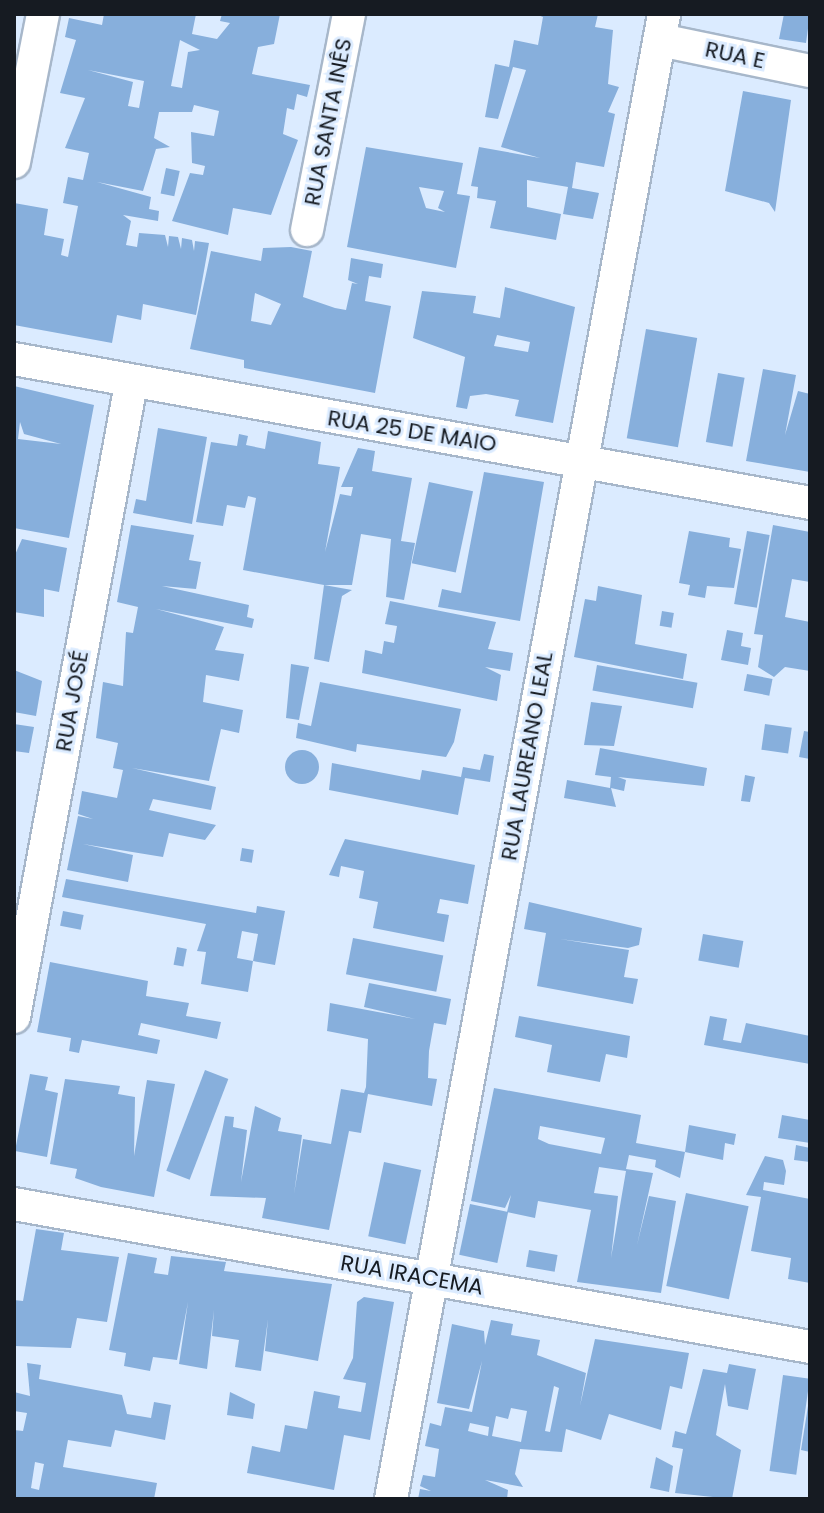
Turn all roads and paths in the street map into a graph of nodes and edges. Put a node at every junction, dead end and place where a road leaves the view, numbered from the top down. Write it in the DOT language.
graph roads {
  1 [pos="43,14"];
  2 [pos="349,14"];
  3 [pos="662,27"];
  4 [pos="810,71"];
  5 [pos="14,162"];
  6 [pos="307,230"];
  7 [pos="14,359"];
  8 [pos="131,384"];
  9 [pos="581,459"];
  10 [pos="810,503"];
  11 [pos="14,1017"];
  12 [pos="14,1204"];
  13 [pos="431,1278"];
  14 [pos="810,1347"];
  15 [pos="391,1499"];
  1 -- 5 [label="street"];
  2 -- 6 [label="street, RUA SANTA INÊS"];
  3 -- 4 [label="street, RUA E"];
  3 -- 9 [label="street, RUA LAUREANO LEAL"];
  7 -- 8 [label="street, RUA 25 DE MAIO"];
  8 -- 9 [label="street, RUA 25 DE MAIO"];
  8 -- 11 [label="street, RUA JOSÉ"];
  9 -- 10 [label="street, RUA 25 DE MAIO"];
  9 -- 13 [label="street, RUA LAUREANO LEAL"];
  12 -- 13 [label="street, RUA IRACEMA"];
  13 -- 14 [label="street, RUA IRACEMA"];
  13 -- 15 [label="street, RUA LAUREANO LEAL"];
}
